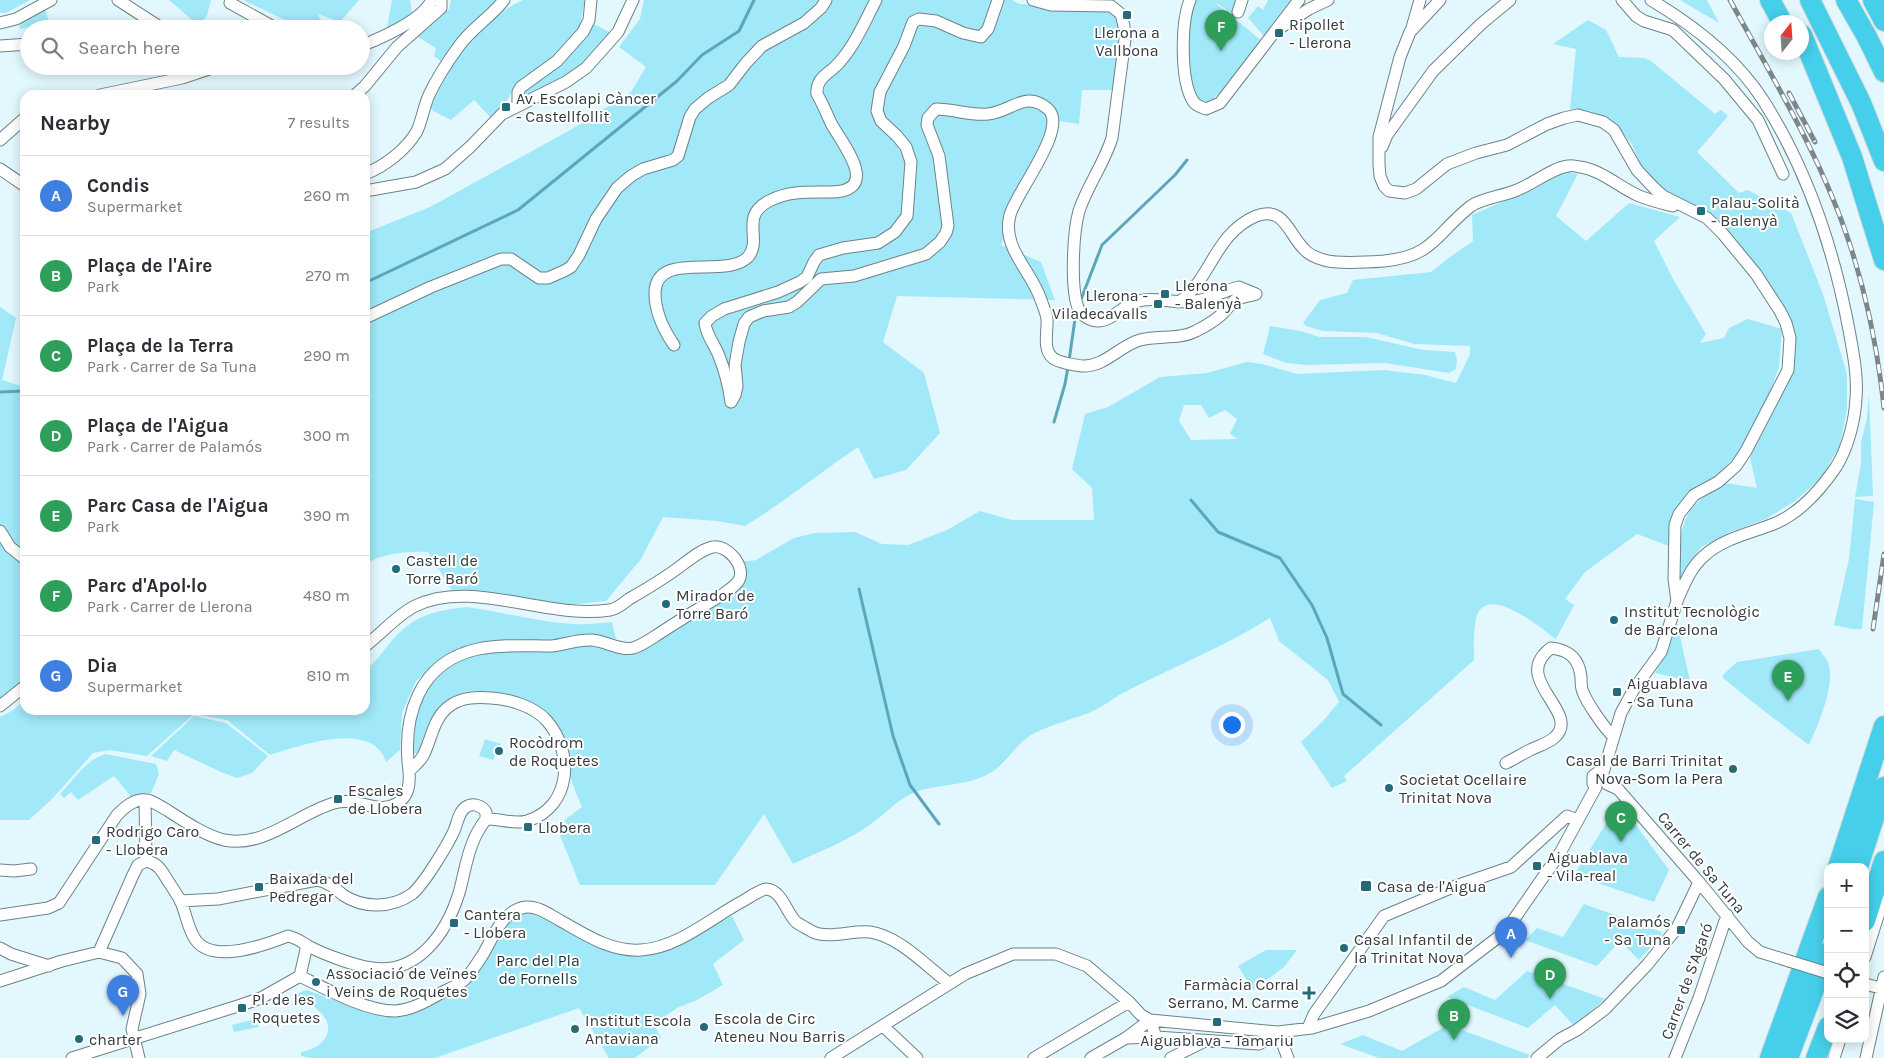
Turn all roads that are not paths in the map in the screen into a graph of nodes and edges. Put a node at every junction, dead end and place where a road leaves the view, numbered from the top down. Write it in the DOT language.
graph roads {
  1 [pos="52,0"];
  2 [pos="118,0"];
  3 [pos="432,0"];
  4 [pos="441,0"];
  5 [pos="504,0"];
  6 [pos="591,0"];
  7 [pos="633,0"];
  8 [pos="826,0"];
  9 [pos="876,0"];
  10 [pos="998,0"];
  11 [pos="1033,0"];
  12 [pos="1190,0"];
  13 [pos="1242,0"];
  14 [pos="1299,0"];
  15 [pos="1328,0"];
  16 [pos="1420,0"];
  17 [pos="1440,0"];
  18 [pos="1510,0"];
  19 [pos="1651,0"];
  20 [pos="1770,0"];
  21 [pos="1785,0"];
  22 [pos="1810,0"];
  23 [pos="1846,0"];
  24 [pos="1873,0"];
  25 [pos="1623,1"];
  26 [pos="230,4"];
  27 [pos="1238,12"];
  28 [pos="1778,15"];
  29 [pos="1792,15"];
  30 [pos="149,20"];
  31 [pos="260,20"];
  32 [pos="1884,21"];
  33 [pos="0,23"];
  34 [pos="1275,31"];
  35 [pos="1410,32"];
  36 [pos="370,42"];
  37 [pos="20,44"];
  38 [pos="0,46"];
  39 [pos="1809,52"];
  40 [pos="1800,60"];
  41 [pos="1884,72"];
  42 [pos="190,75"];
  43 [pos="124,90"];
  44 [pos="361,90"];
  45 [pos="518,105"];
  46 [pos="20,122"];
  47 [pos="0,140"];
  48 [pos="1380,155"];
  49 [pos="1884,161"];
  50 [pos="0,169"];
  51 [pos="370,171"];
  52 [pos="1783,174"];
  53 [pos="20,183"];
  54 [pos="370,190"];
  55 [pos="1684,207"];
  56 [pos="1877,240"];
  57 [pos="1884,260"];
  58 [pos="1179,302"];
  59 [pos="370,316"];
  60 [pos="674,345"];
  61 [pos="0,531"];
  62 [pos="20,555"];
  63 [pos="1677,601"];
  64 [pos="370,642"];
  65 [pos="20,690"];
  66 [pos="0,706"];
  67 [pos="1884,726"];
  68 [pos="1613,736"];
  69 [pos="408,753"];
  70 [pos="422,758"];
  71 [pos="1506,763"];
  72 [pos="409,771"];
  73 [pos="1602,786"];
  74 [pos="1884,787"];
  75 [pos="145,800"];
  76 [pos="486,819"];
  77 [pos="1578,820"];
  78 [pos="1884,825"];
  79 [pos="146,860"];
  80 [pos="1884,861"];
  81 [pos="1839,863"];
  82 [pos="1859,863"];
  83 [pos="31,868"];
  84 [pos="1869,868"];
  85 [pos="0,870"];
  86 [pos="1699,882"];
  87 [pos="1884,897"];
  88 [pos="180,900"];
  89 [pos="1824,908"];
  90 [pos="1869,908"];
  91 [pos="0,915"];
  92 [pos="1727,915"];
  93 [pos="307,945"];
  94 [pos="0,948"];
  95 [pos="99,952"];
  96 [pos="1828,953"];
  97 [pos="1866,953"];
  98 [pos="49,966"];
  99 [pos="1824,972"];
  100 [pos="300,976"];
  101 [pos="0,981"];
  102 [pos="950,983"];
  103 [pos="1877,985"];
  104 [pos="1824,995"];
  105 [pos="1129,1002"];
  106 [pos="1150,1020"];
  107 [pos="883,1026"];
  108 [pos="1308,1028"];
  109 [pos="1278,1032"];
  110 [pos="1156,1037"];
  111 [pos="1824,1037"];
  112 [pos="134,1038"];
  113 [pos="1126,1038"];
  114 [pos="1206,1040"];
  115 [pos="1828,1043"];
  116 [pos="1839,1043"];
  117 [pos="72,1058"];
  118 [pos="140,1058"];
  119 [pos="831,1058"];
  120 [pos="917,1058"];
  121 [pos="1034,1058"];
  122 [pos="1091,1058"];
  123 [pos="1171,1058"];
  124 [pos="1288,1058"];
  125 [pos="1538,1058"];
  126 [pos="1675,1058"];
  127 [pos="1770,1058"];
  128 [pos="1788,1058"];
  129 [pos="1801,1058"];
  130 [pos="1816,1058"];
  131 [pos="1824,1058"];
  132 [pos="1834,1058"];
  133 [pos="1866,1058"];
  1 -- 33 [label="street"];
  2 -- 30 [label="street"];
  3 -- 36 [label="street"];
  4 -- 44 [label="street"];
  5 -- 51 [label="street"];
  6 -- 45 [label="street"];
  7 -- 45 [label="street"];
  8 -- 59 [label="street"];
  9 -- 60 [label="street"];
  10 -- 58 [label="street"];
  11 -- 58 [label="street"];
  12 -- 34 [label="street"];
  13 -- 27 [label="street"];
  14 -- 34 [label="street"];
  15 -- 34 [label="street"];
  16 -- 35 [label="street"];
  17 -- 35 [label="street"];
  18 -- 48 [label="street"];
  19 -- 63 [label="street"];
  20 -- 28 [label="highway"];
  21 -- 29 [label="highway"];
  22 -- 49 [label="highway"];
  23 -- 41 [label="highway"];
  24 -- 32 [label="highway"];
  25 -- 52 [label="street"];
  26 -- 31 [label="street"];
  35 -- 48 [label="street"];
  37 -- 38 [label="street"];
  39 -- 56 [label="highway"];
  40 -- 56 [label="highway"];
  42 -- 43 [label="street"];
  45 -- 54 [label="street"];
  46 -- 47 [label="street"];
  48 -- 55 [label="street"];
  50 -- 53 [label="street"];
  55 -- 58 [label="street"];
  55 -- 63 [label="street"];
  56 -- 57 [label="highway"];
  61 -- 62 [label="street"];
  63 -- 68 [label="street"];
  64 -- 69 [label="street"];
  65 -- 66 [label="street"];
  67 -- 81 [label="highway"];
  68 -- 71 [label="street"];
  68 -- 73 [label="street"];
  69 -- 70 [label="street"];
  69 -- 72 [label="street"];
  70 -- 72 [label="street"];
  70 -- 76 [label="street"];
  72 -- 75 [label="street"];
  73 -- 77 [label="street"];
  73 -- 86 [label="street, Carrer de Sa Tuna"];
  74 -- 82 [label="highway"];
  75 -- 79 [label="street"];
  75 -- 91 [label="street"];
  76 -- 88 [label="street"];
  76 -- 93 [label="street"];
  77 -- 108 [label="street"];
  77 -- 108 [label="street"];
  78 -- 84 [label="highway"];
  79 -- 88 [label="street"];
  79 -- 95 [label="street"];
  80 -- 90 [label="highway"];
  83 -- 85 [label="street"];
  86 -- 92 [label="street, Carrer de Sa Tuna"];
  86 -- 125 [label="street"];
  87 -- 97 [label="street"];
  88 -- 93 [label="street"];
  89 -- 127 [label="highway"];
  92 -- 99 [label="street, Carrer de Sa Tuna, bridge"];
  92 -- 126 [label="street, Carrer de S'Agaró"];
  93 -- 100 [label="street"];
  94 -- 98 [label="street"];
  95 -- 98 [label="street"];
  95 -- 112 [label="street"];
  96 -- 128 [label="highway"];
  98 -- 101 [label="street"];
  100 -- 102 [label="street"];
  100 -- 112 [label="street"];
  102 -- 105 [label="street"];
  102 -- 107 [label="street"];
  103 -- 133 [label="street"];
  104 -- 129 [label="highway"];
  105 -- 106 [label="street"];
  105 -- 121 [label="street"];
  106 -- 109 [label="street"];
  106 -- 110 [label="street"];
  106 -- 113 [label="street"];
  107 -- 119 [label="street"];
  107 -- 120 [label="street"];
  108 -- 109 [label="street"];
  109 -- 114 [label="street"];
  109 -- 124 [label="street"];
  110 -- 113 [label="street"];
  110 -- 114 [label="street"];
  111 -- 130 [label="highway"];
  112 -- 117 [label="street"];
  112 -- 118 [label="street"];
  113 -- 122 [label="street"];
  114 -- 123 [label="street"];
  115 -- 131 [label="highway"];
  116 -- 132 [label="street"];
}
